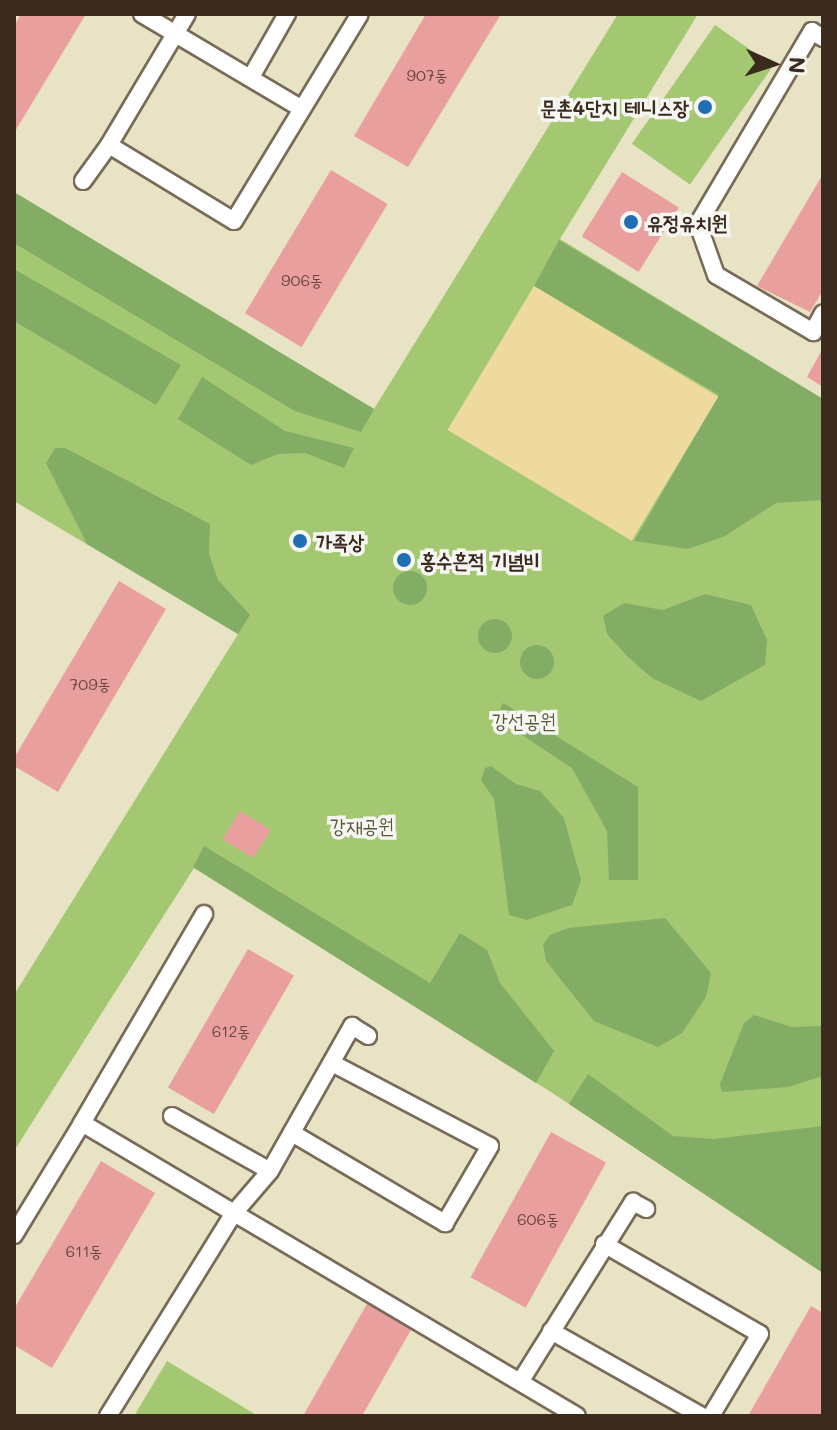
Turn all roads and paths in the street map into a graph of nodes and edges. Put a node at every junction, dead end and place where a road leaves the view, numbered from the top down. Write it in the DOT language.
graph roads {
  1 [pos="142,14"];
  2 [pos="187,14"];
  3 [pos="287,14"];
  4 [pos="360,14"];
  5 [pos="175,34"];
  6 [pos="823,38"];
  7 [pos="251,77"];
  8 [pos="302,109"];
  9 [pos="109,145"];
  10 [pos="83,181"];
  11 [pos="823,313"];
  12 [pos="204,914"];
  13 [pos="368,1036"];
  14 [pos="332,1063"];
  15 [pos="172,1116"];
  16 [pos="82,1123"];
  17 [pos="292,1133"];
  18 [pos="270,1171"];
  19 [pos="646,1209"];
  20 [pos="234,1213"];
  21 [pos="14,1235"];
  22 [pos="604,1244"];
  23 [pos="551,1331"];
  24 [pos="520,1382"];
  25 [pos="572,1415"];
  26 [pos="108,1416"];
  27 [pos="702,1416"];
  28 [pos="711,1416"];
  1 -- 5 [label="lane"];
  2 -- 5 [label="lane"];
  3 -- 7 [label="lane"];
  4 -- 8 [label="lane"];
  5 -- 7 [label="lane"];
  5 -- 9 [label="lane"];
  6 -- 11 [label="lane"];
  7 -- 8 [label="lane"];
  8 -- 9 [label="lane"];
  9 -- 10 [label="lane"];
  12 -- 16 [label="lane"];
  13 -- 14 [label="lane"];
  14 -- 17 [label="lane"];
  14 -- 17 [label="lane"];
  15 -- 18 [label="lane"];
  16 -- 20 [label="lane"];
  16 -- 21 [label="lane"];
  17 -- 18 [label="lane"];
  18 -- 20 [label="lane"];
  19 -- 22 [label="lane"];
  20 -- 24 [label="lane"];
  20 -- 26 [label="lane"];
  22 -- 23 [label="lane"];
  22 -- 28 [label="lane"];
  23 -- 24 [label="lane"];
  23 -- 27 [label="lane"];
  24 -- 25 [label="lane"];
}
